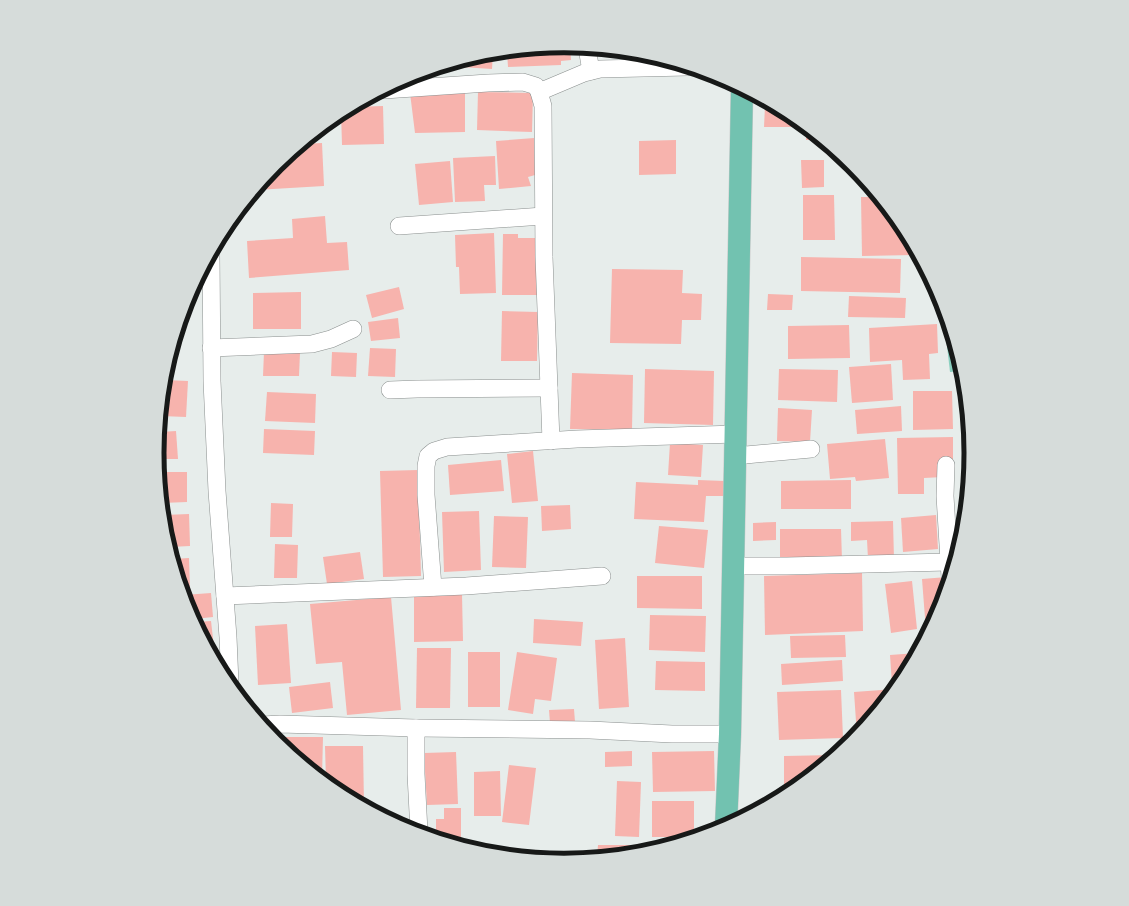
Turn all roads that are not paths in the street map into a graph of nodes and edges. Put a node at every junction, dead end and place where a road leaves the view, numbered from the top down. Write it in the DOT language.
graph roads {
  1 [pos="589,54"];
  2 [pos="669,67"];
  3 [pos="591,71"];
  4 [pos="398,89"];
  5 [pos="539,92"];
  6 [pos="742,95"];
  7 [pos="543,216"];
  8 [pos="400,226"];
  9 [pos="211,266"];
  10 [pos="353,329"];
  11 [pos="211,348"];
  12 [pos="549,388"];
  13 [pos="390,390"];
  14 [pos="736,434"];
  15 [pos="551,441"];
  16 [pos="811,449"];
  17 [pos="735,456"];
  18 [pos="946,465"];
  19 [pos="949,564"];
  20 [pos="734,566"];
  21 [pos="947,570"];
  22 [pos="602,576"];
  23 [pos="433,587"];
  24 [pos="225,596"];
  25 [pos="229,671"];
  26 [pos="271,725"];
  27 [pos="416,728"];
  28 [pos="730,734"];
  29 [pos="726,819"];
  30 [pos="419,826"];
  1 -- 3 [label="street"];
  2 -- 3 [label="street"];
  3 -- 5 [label="street"];
  4 -- 5 [label="street"];
  5 -- 7 [label="street"];
  6 -- 14 [label="highway"];
  7 -- 8 [label="street"];
  7 -- 12 [label="street"];
  9 -- 11 [label="street"];
  10 -- 11 [label="street"];
  11 -- 24 [label="street"];
  12 -- 13 [label="street"];
  12 -- 15 [label="street"];
  14 -- 15 [label="street"];
  14 -- 17 [label="highway"];
  15 -- 23 [label="street"];
  16 -- 17 [label="street"];
  17 -- 20 [label="highway"];
  18 -- 19 [label="street"];
  20 -- 21 [label="street"];
  20 -- 28 [label="highway"];
  22 -- 23 [label="street"];
  23 -- 24 [label="street"];
  24 -- 25 [label="street"];
  26 -- 27 [label="street"];
  27 -- 28 [label="street"];
  27 -- 30 [label="street"];
  28 -- 29 [label="highway"];
}
